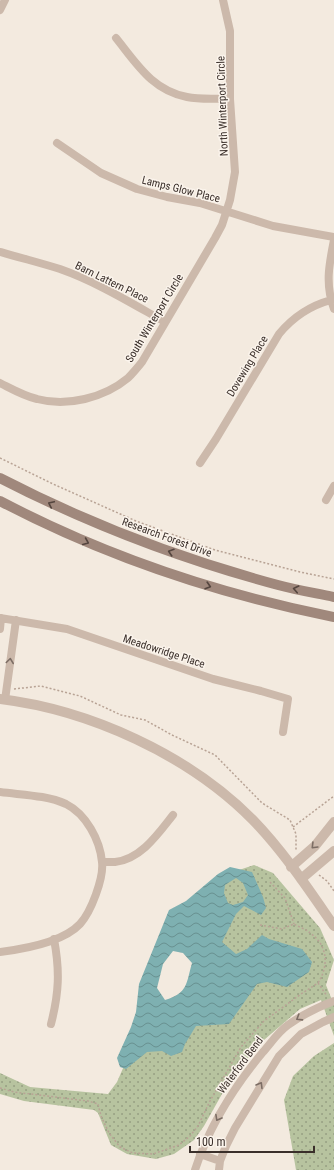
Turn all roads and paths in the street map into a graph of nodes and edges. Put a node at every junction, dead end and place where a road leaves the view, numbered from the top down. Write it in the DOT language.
graph roads {
  1 [pos="6,0"];
  2 [pos="222,0"];
  3 [pos="0,10"];
  4 [pos="116,38"];
  5 [pos="230,99"];
  6 [pos="57,143"];
  7 [pos="226,212"];
  8 [pos="334,237"];
  9 [pos="334,240"];
  10 [pos="1,252"];
  11 [pos="331,300"];
  12 [pos="334,309"];
  13 [pos="165,322"];
  14 [pos="0,383"];
  15 [pos="0,458"];
  16 [pos="200,463"];
  17 [pos="0,478"];
  18 [pos="334,486"];
  19 [pos="326,500"];
  20 [pos="0,501"];
  21 [pos="334,579"];
  22 [pos="334,597"];
  23 [pos="334,617"];
  24 [pos="1,618"];
  25 [pos="16,620"];
  26 [pos="0,629"];
  27 [pos="2,700"];
  28 [pos="283,732"];
  29 [pos="0,792"];
  30 [pos="334,796"];
  31 [pos="174,815"];
  32 [pos="334,822"];
  33 [pos="293,827"];
  34 [pos="334,851"];
  35 [pos="102,862"];
  36 [pos="291,866"];
  37 [pos="301,879"];
  38 [pos="270,882"];
  39 [pos="294,924"];
  40 [pos="260,925"];
  41 [pos="334,926"];
  42 [pos="54,939"];
  43 [pos="0,952"];
  44 [pos="318,983"];
  45 [pos="332,1002"];
  46 [pos="334,1017"];
  47 [pos="51,1024"];
  48 [pos="0,1088"];
  49 [pos="200,1154"];
  50 [pos="220,1161"];
  51 [pos="195,1170"];
  52 [pos="219,1170"];
  1 -- 3 [label="street"];
  2 -- 5 [label="street, North Winterport Circle"];
  4 -- 5 [label="street"];
  5 -- 7 [label="street, North Winterport Circle"];
  6 -- 7 [label="street, Lamps Glow Place"];
  7 -- 8 [label="street, Lamps Glow Place"];
  7 -- 13 [label="street, South Winterport Circle"];
  9 -- 11 [label="street"];
  10 -- 13 [label="street, Barn Lattern Place"];
  11 -- 12 [label="street"];
  11 -- 16 [label="street, Dovewing Place"];
  13 -- 14 [label="street, South Winterport Circle"];
  15 -- 21 [label="path"];
  22 -- 17 [label="main road, Research Forest Drive, one-way"];
  18 -- 19 [label="street"];
  20 -- 23 [label="main road, one-way"];
  24 -- 25 [label="street, Meadowridge Place"];
  24 -- 26 [label="street"];
  27 -- 25 [label="street, one-way"];
  25 -- 28 [label="street, Meadowridge Place"];
  27 -- 36 [label="street"];
  29 -- 35 [label="street"];
  30 -- 33 [label="path"];
  31 -- 35 [label="street"];
  32 -- 36 [label="street, one-way"];
  34 -- 37 [label="street"];
  35 -- 42 [label="street"];
  36 -- 37 [label="street"];
  37 -- 41 [label="street"];
  38 -- 39 [label="path"];
  39 -- 40 [label="path"];
  39 -- 44 [label="path"];
  42 -- 43 [label="street"];
  42 -- 47 [label="street"];
  44 -- 45 [label="path"];
  44 -- 48 [label="path"];
  45 -- 49 [label="street, Waterford Bend, one-way"];
  50 -- 46 [label="street, one-way"];
  49 -- 50 [label="street"];
  49 -- 51 [label="street, Waterford Bend"];
  50 -- 52 [label="street"];
}
